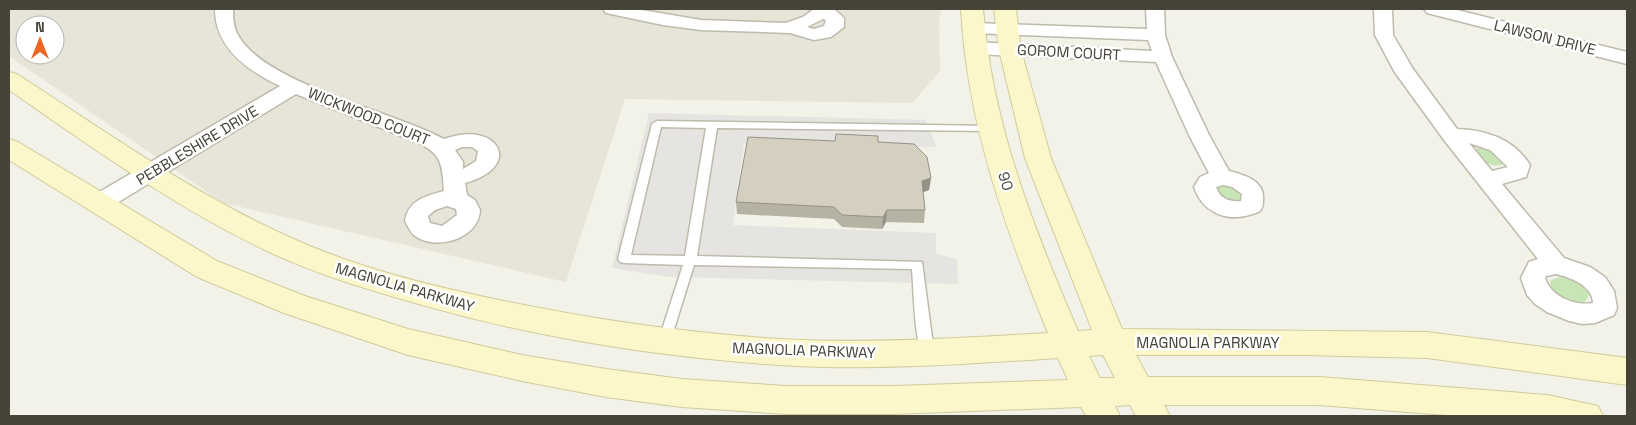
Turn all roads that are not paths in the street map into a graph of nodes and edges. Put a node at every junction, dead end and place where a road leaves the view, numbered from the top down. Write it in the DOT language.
graph roads {
  1 [pos="224,9"];
  2 [pos="612,9"];
  3 [pos="1154,9"];
  4 [pos="1383,9"];
  5 [pos="1433,9"];
  6 [pos="813,17"];
  7 [pos="973,28"];
  8 [pos="1007,29"];
  9 [pos="1156,36"];
  10 [pos="1163,57"];
  11 [pos="1627,58"];
  12 [pos="9,79"];
  13 [pos="295,86"];
  14 [pos="712,125"];
  15 [pos="990,128"];
  16 [pos="1451,136"];
  17 [pos="442,147"];
  18 [pos="9,148"];
  19 [pos="150,174"];
  20 [pos="1222,177"];
  21 [pos="1488,180"];
  22 [pos="100,203"];
  23 [pos="690,260"];
  24 [pos="1556,265"];
  25 [pos="664,342"];
  26 [pos="1112,342"];
  27 [pos="1068,346"];
  28 [pos="928,353"];
  29 [pos="1627,372"];
  30 [pos="1147,404"];
  31 [pos="1096,405"];
  32 [pos="1586,416"];
  1 -- 13 [label="street, WICKWOOD COURT"];
  2 -- 6 [label="street"];
  3 -- 9 [label="street"];
  4 -- 16 [label="street"];
  5 -- 11 [label="street, LAWSON DRIVE"];
  7 -- 8 [label="street, GOROM COURT"];
  7 -- 15 [label="main road, 90"];
  8 -- 9 [label="street, GOROM COURT"];
  8 -- 10 [label="street, GOROM COURT"];
  8 -- 26 [label="main road"];
  9 -- 10 [label="street"];
  10 -- 20 [label="street"];
  12 -- 19 [label="main road, MAGNOLIA PARKWAY"];
  13 -- 17 [label="street, WICKWOOD COURT"];
  13 -- 19 [label="street, PEBBLESHIRE DRIVE"];
  14 -- 15 [label="lane"];
  14 -- 23 [label="lane"];
  14 -- 23 [label="lane"];
  15 -- 27 [label="main road, 90"];
  16 -- 21 [label="street"];
  16 -- 21 [label="street"];
  17 -- 17 [label="street, WICKWOOD COURT"];
  18 -- 22 [label="main road"];
  19 -- 22 [label="street, PEBBLESHIRE DRIVE"];
  19 -- 25 [label="main road, MAGNOLIA PARKWAY"];
  21 -- 24 [label="street"];
  22 -- 31 [label="main road"];
  23 -- 25 [label="lane"];
  23 -- 28 [label="lane"];
  25 -- 28 [label="main road, MAGNOLIA PARKWAY"];
  26 -- 27 [label="main road, MAGNOLIA PARKWAY"];
  26 -- 29 [label="main road, MAGNOLIA PARKWAY"];
  26 -- 30 [label="main road"];
  27 -- 28 [label="main road, MAGNOLIA PARKWAY"];
  27 -- 31 [label="main road, 90"];
  30 -- 31 [label="main road"];
  30 -- 32 [label="main road"];
}
